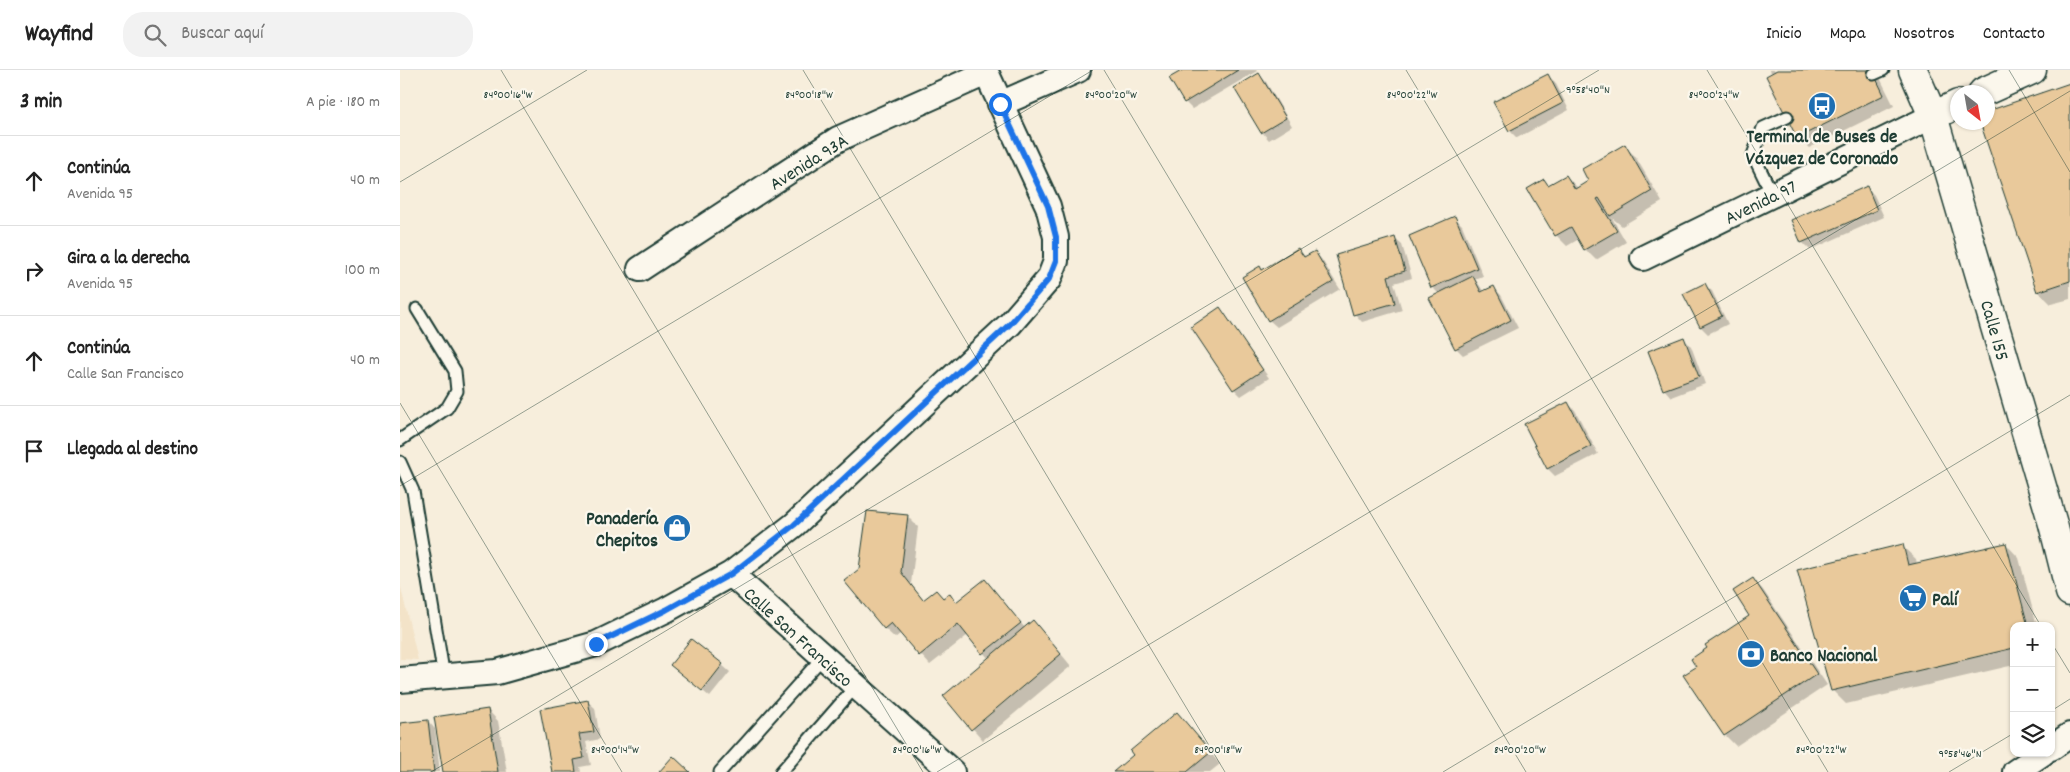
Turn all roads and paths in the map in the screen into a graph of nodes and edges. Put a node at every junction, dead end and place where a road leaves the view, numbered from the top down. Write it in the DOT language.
graph roads {
  1 [pos="1078,70"];
  2 [pos="1913,70"];
  3 [pos="2032,70"];
  4 [pos="986,71"];
  5 [pos="1995,87"];
  6 [pos="1000,104"];
  7 [pos="1950,108"];
  8 [pos="1933,116"];
  9 [pos="1787,117"];
  10 [pos="1772,194"];
  11 [pos="1643,258"];
  12 [pos="640,269"];
  13 [pos="417,310"];
  14 [pos="400,440"];
  15 [pos="400,462"];
  16 [pos="2061,523"];
  17 [pos="731,574"];
  18 [pos="2070,592"];
  19 [pos="822,657"];
  20 [pos="444,677"];
  21 [pos="400,680"];
  22 [pos="856,687"];
  23 [pos="2070,735"];
  24 [pos="2055,745"];
  25 [pos="2037,757"];
  26 [pos="720,772"];
  27 [pos="781,772"];
  28 [pos="952,772"];
  29 [pos="2015,772"];
  1 -- 6 [label="street"];
  2 -- 8 [label="main road, Calle 155"];
  3 -- 5 [label="main road"];
  4 -- 6 [label="street"];
  4 -- 12 [label="street, Avenida 93A"];
  6 -- 17 [label="street"];
  7 -- 8 [label="main road, Avenida 97"];
  8 -- 10 [label="street, Avenida 97"];
  8 -- 16 [label="main road, Calle 155"];
  9 -- 10 [label="lane"];
  10 -- 11 [label="street, Avenida 97"];
  13 -- 14 [label="lane"];
  15 -- 20 [label="lane"];
  16 -- 18 [label="main road, Calle 155"];
  17 -- 19 [label="street, Calle San Francisco"];
  17 -- 20 [label="street, Calle San Francisco"];
  19 -- 22 [label="street, Calle San Francisco"];
  19 -- 26 [label="lane"];
  20 -- 21 [label="street, Calle San Francisco"];
  22 -- 27 [label="lane"];
  22 -- 28 [label="street, Calle San Francisco"];
  23 -- 24 [label="street"];
  25 -- 29 [label="street"];
}
